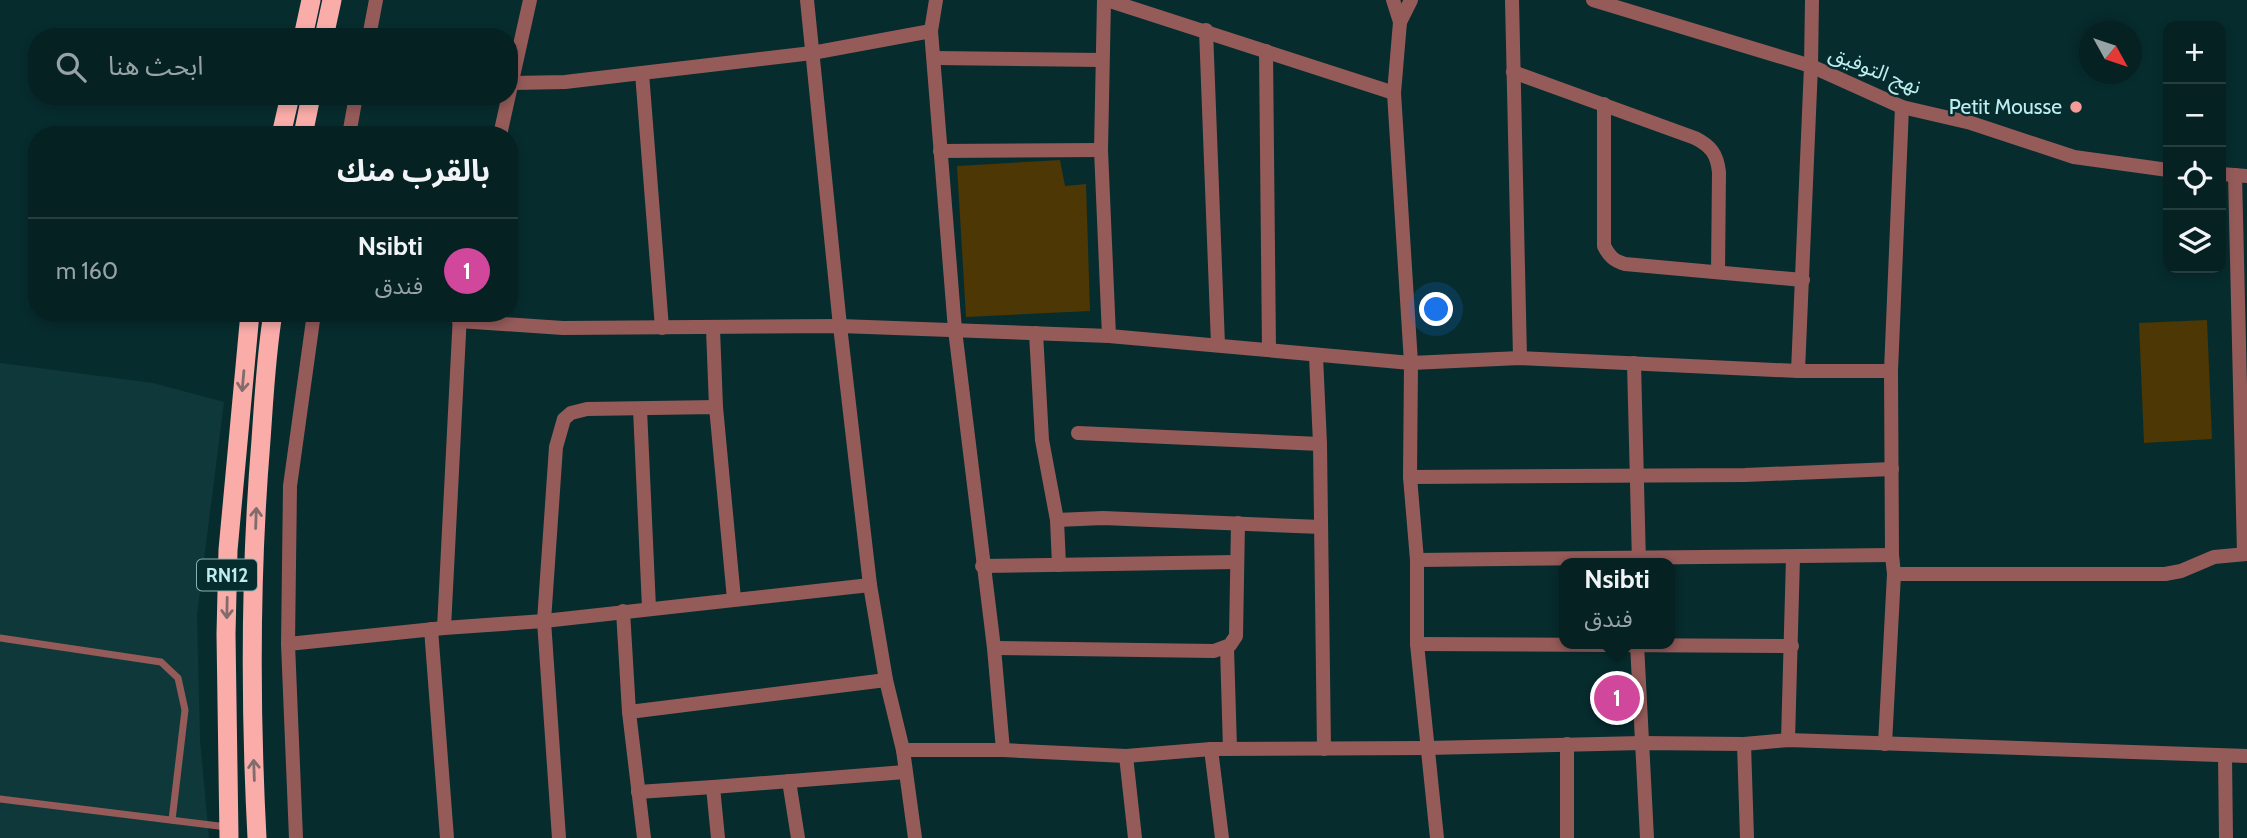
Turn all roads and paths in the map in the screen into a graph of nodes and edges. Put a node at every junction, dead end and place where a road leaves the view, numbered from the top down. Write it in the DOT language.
graph roads {
  1 [pos="311,0"];
  2 [pos="332,0"];
  3 [pos="376,0"];
  4 [pos="530,0"];
  5 [pos="807,0"];
  6 [pos="936,0"];
  7 [pos="1106,0"];
  8 [pos="1394,0"];
  9 [pos="1411,0"];
  10 [pos="1512,0"];
  11 [pos="1593,0"];
  12 [pos="1812,0"];
  13 [pos="1400,22"];
  14 [pos="305,28"];
  15 [pos="326,28"];
  16 [pos="371,28"];
  17 [pos="1206,30"];
  18 [pos="931,31"];
  19 [pos="1266,51"];
  20 [pos="812,53"];
  21 [pos="934,58"];
  22 [pos="518,59"];
  23 [pos="1102,60"];
  24 [pos="1811,66"];
  25 [pos="1513,72"];
  26 [pos="642,73"];
  27 [pos="518,83"];
  28 [pos="1394,93"];
  29 [pos="1604,104"];
  30 [pos="288,105"];
  31 [pos="309,105"];
  32 [pos="354,105"];
  33 [pos="508,105"];
  34 [pos="1902,107"];
  35 [pos="283,126"];
  36 [pos="305,126"];
  37 [pos="350,126"];
  38 [pos="502,126"];
  39 [pos="1101,150"];
  40 [pos="940,151"];
  41 [pos="2163,169"];
  42 [pos="2234,175"];
  43 [pos="1718,272"];
  44 [pos="1803,280"];
  45 [pos="249,322"];
  46 [pos="272,322"];
  47 [pos="313,322"];
  48 [pos="460,322"];
  49 [pos="506,322"];
  50 [pos="840,326"];
  51 [pos="662,328"];
  52 [pos="713,329"];
  53 [pos="955,330"];
  54 [pos="1036,333"];
  55 [pos="1109,337"];
  56 [pos="1218,345"];
  57 [pos="1269,350"];
  58 [pos="1315,356"];
  59 [pos="1520,358"];
  60 [pos="1411,363"];
  61 [pos="1634,363"];
  62 [pos="1798,371"];
  63 [pos="1891,371"];
  64 [pos="716,407"];
  65 [pos="640,409"];
  66 [pos="1078,433"];
  67 [pos="1320,444"];
  68 [pos="1892,469"];
  69 [pos="1636,476"];
  70 [pos="1410,477"];
  71 [pos="1058,520"];
  72 [pos="1238,523"];
  73 [pos="1321,527"];
  74 [pos="2245,554"];
  75 [pos="1892,555"];
  76 [pos="1793,557"];
  77 [pos="1639,558"];
  78 [pos="1417,560"];
  79 [pos="1675,560"];
  80 [pos="1559,561"];
  81 [pos="1236,562"];
  82 [pos="1059,565"];
  83 [pos="982,566"];
  84 [pos="1894,574"];
  85 [pos="870,585"];
  86 [pos="734,599"];
  87 [pos="649,608"];
  88 [pos="623,611"];
  89 [pos="544,621"];
  90 [pos="438,628"];
  91 [pos="0,638"];
  92 [pos="288,644"];
  93 [pos="1417,644"];
  94 [pos="1559,645"];
  95 [pos="1675,645"];
  96 [pos="1792,646"];
  97 [pos="994,648"];
  98 [pos="1227,648"];
  99 [pos="1637,649"];
  100 [pos="886,680"];
  101 [pos="629,712"];
  102 [pos="1788,740"];
  103 [pos="1642,743"];
  104 [pos="1567,744"];
  105 [pos="1744,744"];
  106 [pos="1885,744"];
  107 [pos="1427,748"];
  108 [pos="1211,749"];
  109 [pos="1230,749"];
  110 [pos="1324,749"];
  111 [pos="903,750"];
  112 [pos="1003,750"];
  113 [pos="2247,755"];
  114 [pos="1126,756"];
  115 [pos="2225,756"];
  116 [pos="905,772"];
  117 [pos="789,781"];
  118 [pos="713,788"];
  119 [pos="638,792"];
  120 [pos="0,799"];
  121 [pos="172,820"];
  122 [pos="228,832"];
  123 [pos="257,838"];
  124 [pos="296,838"];
  125 [pos="447,838"];
  126 [pos="559,838"];
  127 [pos="644,838"];
  128 [pos="718,838"];
  129 [pos="798,838"];
  130 [pos="915,838"];
  131 [pos="1135,838"];
  132 [pos="1222,838"];
  133 [pos="1437,838"];
  134 [pos="1567,838"];
  135 [pos="1647,838"];
  136 [pos="1747,838"];
  137 [pos="2226,838"];
  1 -- 14 [label="highway"];
  2 -- 15 [label="highway"];
  3 -- 16 [label="street"];
  4 -- 22 [label="street"];
  5 -- 20 [label="street"];
  6 -- 18 [label="street"];
  7 -- 17 [label="street"];
  7 -- 23 [label="street"];
  8 -- 13 [label="street"];
  9 -- 13 [label="street"];
  10 -- 25 [label="street"];
  11 -- 24 [label="street, نهج التوفيق"];
  12 -- 24 [label="street"];
  13 -- 28 [label="street"];
  17 -- 19 [label="street"];
  17 -- 56 [label="street"];
  18 -- 20 [label="street"];
  18 -- 21 [label="street"];
  19 -- 28 [label="street"];
  19 -- 57 [label="street"];
  20 -- 26 [label="street"];
  20 -- 50 [label="street"];
  21 -- 23 [label="street"];
  21 -- 40 [label="street"];
  23 -- 39 [label="street"];
  24 -- 34 [label="street, نهج التوفيق"];
  24 -- 44 [label="street"];
  25 -- 29 [label="street"];
  25 -- 59 [label="street"];
  26 -- 27 [label="street"];
  26 -- 51 [label="street"];
  28 -- 60 [label="street"];
  29 -- 43 [label="street"];
  29 -- 43 [label="street"];
  30 -- 35 [label="highway"];
  31 -- 36 [label="highway"];
  32 -- 37 [label="street"];
  33 -- 38 [label="street"];
  34 -- 41 [label="street, نهج التوفيق"];
  34 -- 63 [label="street"];
  39 -- 40 [label="street"];
  39 -- 55 [label="street"];
  40 -- 53 [label="street"];
  42 -- 74 [label="street"];
  43 -- 44 [label="street"];
  44 -- 62 [label="street"];
  45 -- 122 [label="highway, RN12, one-way"];
  123 -- 46 [label="highway, RN12, one-way"];
  47 -- 92 [label="street"];
  48 -- 90 [label="street"];
  49 -- 51 [label="street"];
  50 -- 52 [label="street"];
  50 -- 53 [label="street"];
  50 -- 85 [label="street"];
  51 -- 52 [label="street"];
  52 -- 64 [label="street"];
  53 -- 54 [label="street"];
  53 -- 83 [label="street"];
  54 -- 55 [label="street"];
  54 -- 71 [label="street"];
  55 -- 56 [label="street"];
  56 -- 57 [label="street"];
  57 -- 58 [label="street"];
  58 -- 60 [label="street"];
  58 -- 67 [label="street"];
  59 -- 60 [label="street"];
  59 -- 61 [label="street"];
  60 -- 70 [label="street"];
  61 -- 62 [label="street"];
  61 -- 69 [label="street"];
  62 -- 63 [label="street"];
  63 -- 68 [label="street"];
  64 -- 65 [label="street"];
  64 -- 86 [label="street"];
  65 -- 87 [label="street"];
  65 -- 89 [label="street"];
  66 -- 67 [label="street"];
  67 -- 73 [label="street"];
  68 -- 69 [label="street"];
  68 -- 75 [label="street"];
  69 -- 70 [label="street"];
  69 -- 77 [label="street"];
  70 -- 78 [label="street"];
  71 -- 72 [label="street"];
  71 -- 82 [label="street"];
  72 -- 73 [label="street"];
  72 -- 81 [label="street"];
  73 -- 110 [label="street"];
  74 -- 84 [label="street"];
  75 -- 76 [label="street"];
  75 -- 84 [label="street"];
  76 -- 79 [label="street"];
  76 -- 96 [label="street"];
  78 -- 80 [label="street"];
  78 -- 93 [label="street"];
  81 -- 82 [label="street"];
  81 -- 98 [label="street"];
  82 -- 83 [label="street"];
  83 -- 97 [label="street"];
  84 -- 106 [label="street"];
  85 -- 86 [label="street"];
  85 -- 100 [label="street"];
  86 -- 87 [label="street"];
  87 -- 88 [label="street"];
  88 -- 89 [label="street"];
  88 -- 101 [label="street"];
  89 -- 90 [label="street"];
  89 -- 126 [label="street"];
  90 -- 92 [label="street"];
  90 -- 125 [label="street"];
  91 -- 121 [label="lane"];
  92 -- 124 [label="street"];
  93 -- 94 [label="street"];
  93 -- 107 [label="street"];
  95 -- 96 [label="street"];
  96 -- 102 [label="street"];
  97 -- 98 [label="street"];
  97 -- 112 [label="street"];
  98 -- 109 [label="street"];
  99 -- 103 [label="street"];
  100 -- 101 [label="street"];
  100 -- 111 [label="street"];
  101 -- 119 [label="street"];
  102 -- 105 [label="street"];
  102 -- 106 [label="street"];
  103 -- 104 [label="street"];
  103 -- 105 [label="street"];
  103 -- 135 [label="street"];
  104 -- 107 [label="street"];
  104 -- 134 [label="street"];
  105 -- 136 [label="street"];
  106 -- 115 [label="street"];
  107 -- 110 [label="street"];
  107 -- 133 [label="street"];
  108 -- 109 [label="street"];
  108 -- 114 [label="street"];
  108 -- 132 [label="street"];
  109 -- 110 [label="street"];
  111 -- 112 [label="street"];
  111 -- 116 [label="street"];
  112 -- 114 [label="street"];
  113 -- 115 [label="street"];
  114 -- 131 [label="street"];
  115 -- 137 [label="street"];
  116 -- 117 [label="street"];
  116 -- 130 [label="street"];
  117 -- 118 [label="street"];
  117 -- 129 [label="street"];
  118 -- 119 [label="street"];
  118 -- 128 [label="street"];
  119 -- 127 [label="street"];
  120 -- 121 [label="lane"];
  121 -- 122 [label="lane"];
}
